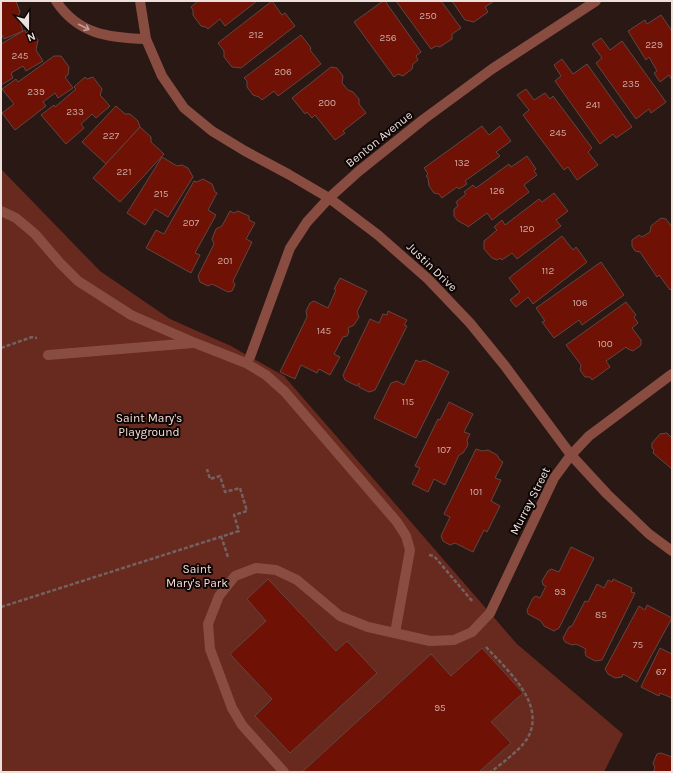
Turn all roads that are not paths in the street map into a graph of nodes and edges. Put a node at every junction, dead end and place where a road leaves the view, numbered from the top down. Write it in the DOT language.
graph roads {
  1 [pos="56,1"];
  2 [pos="140,1"];
  3 [pos="596,1"];
  4 [pos="146,39"];
  5 [pos="329,198"];
  6 [pos="1,211"];
  7 [pos="195,343"];
  8 [pos="48,356"];
  9 [pos="250,357"];
  10 [pos="672,374"];
  11 [pos="571,455"];
  12 [pos="672,551"];
  13 [pos="396,633"];
  14 [pos="284,772"];
  1 -- 4 [label="street, one-way"];
  2 -- 4 [label="street, Justin Drive"];
  3 -- 5 [label="street, Benton Avenue"];
  4 -- 5 [label="street, Justin Drive"];
  5 -- 9 [label="street, Benton Avenue"];
  5 -- 11 [label="street, Justin Drive"];
  6 -- 7 [label="street"];
  7 -- 8 [label="street"];
  7 -- 13 [label="street"];
  10 -- 11 [label="street, Murray Street"];
  11 -- 12 [label="street, Justin Drive"];
  11 -- 13 [label="street, Murray Street"];
  13 -- 14 [label="street"];
}
